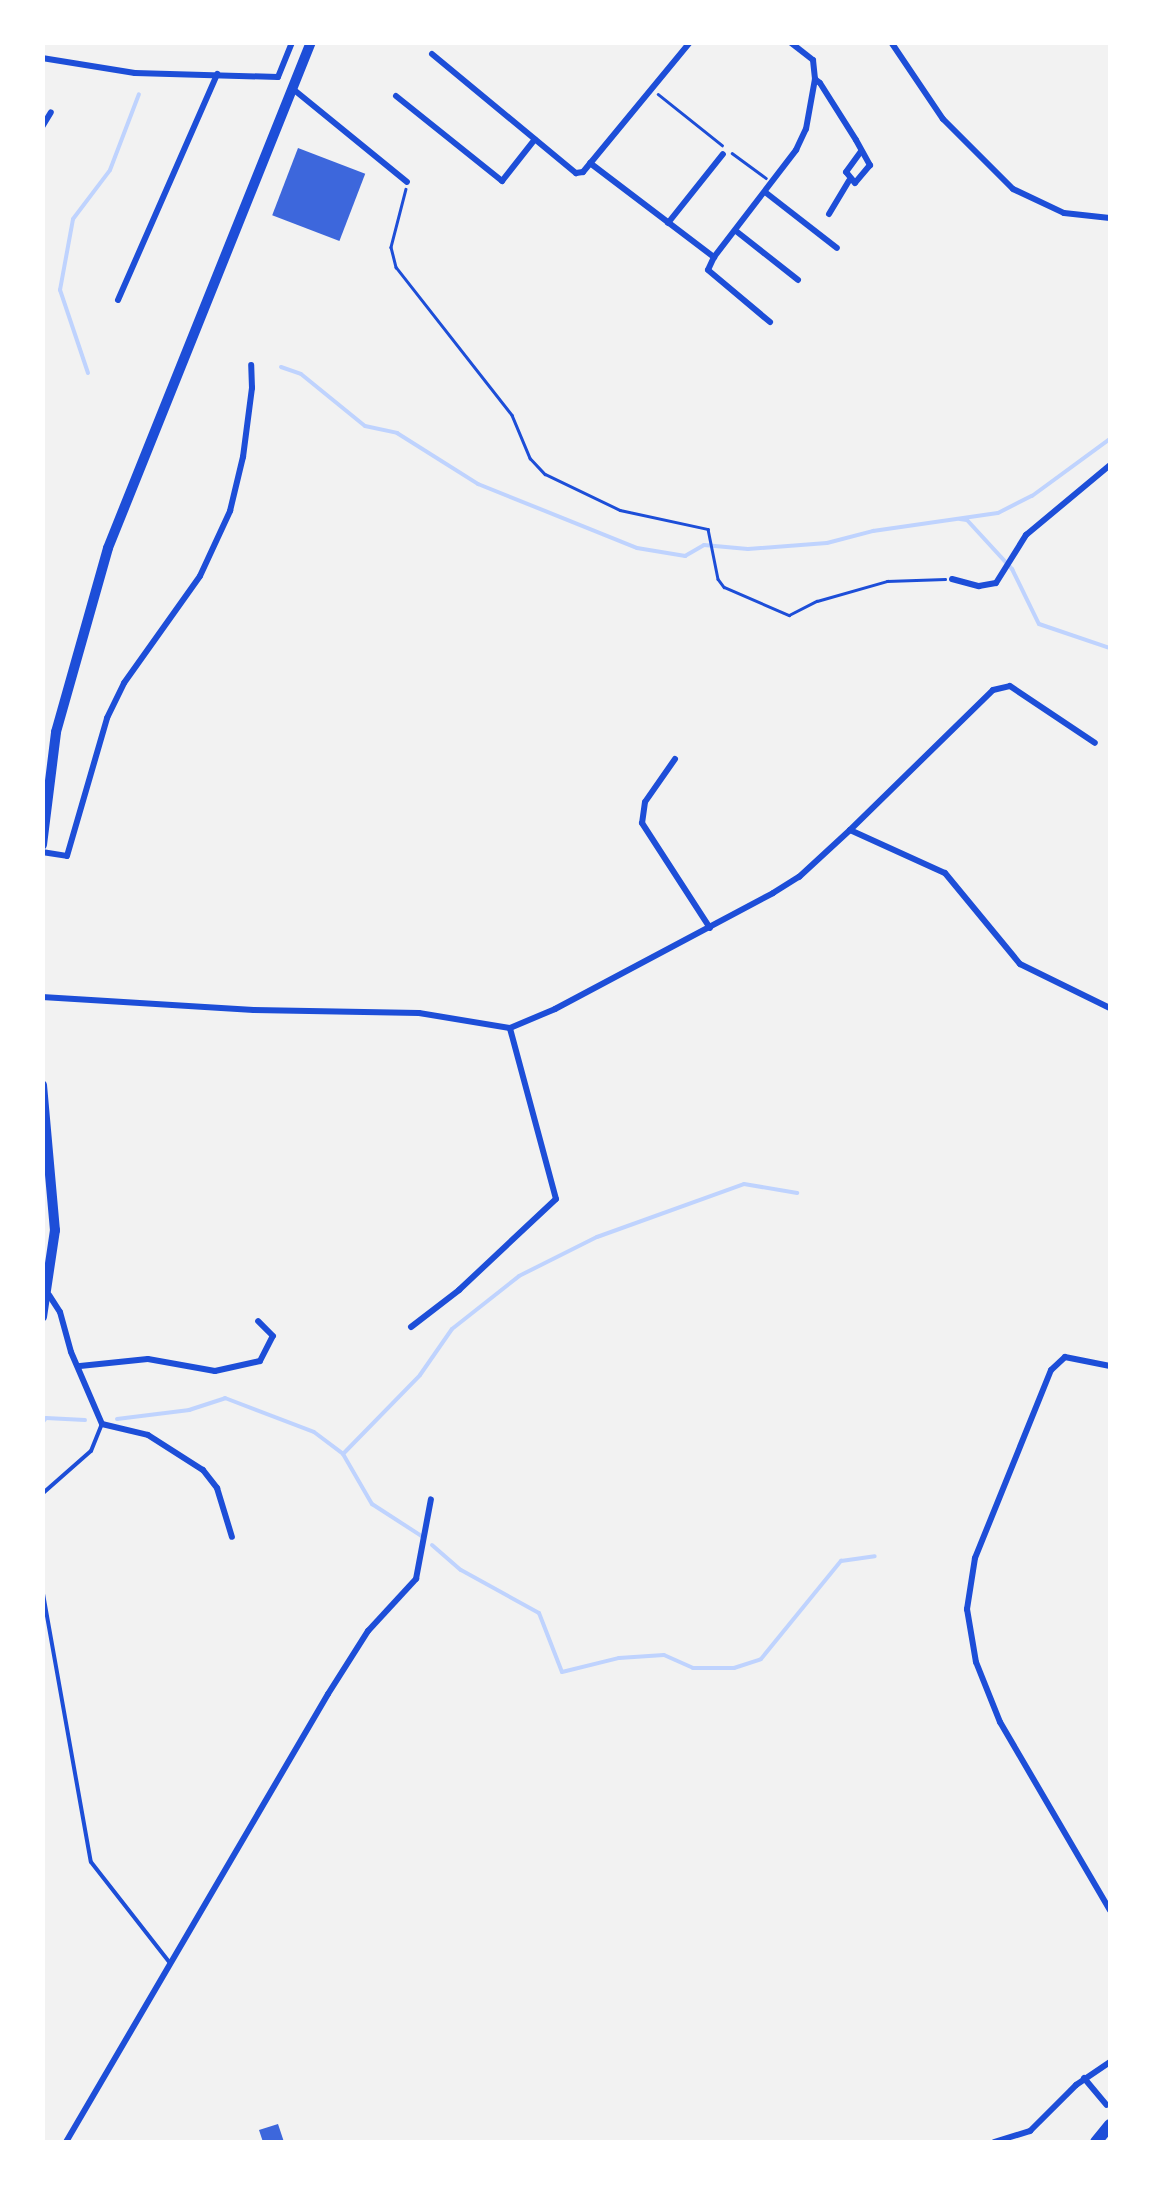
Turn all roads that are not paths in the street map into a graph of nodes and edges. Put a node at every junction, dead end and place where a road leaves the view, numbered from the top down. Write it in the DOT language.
graph roads {
  1 [pos="292,42"];
  2 [pos="312,42"];
  3 [pos="690,42"];
  4 [pos="790,42"];
  5 [pos="891,42"];
  6 [pos="432,54"];
  7 [pos="42,58"];
  8 [pos="217,74"];
  9 [pos="815,79"];
  10 [pos="292,89"];
  11 [pos="396,96"];
  12 [pos="52,112"];
  13 [pos="42,127"];
  14 [pos="536,139"];
  15 [pos="862,151"];
  16 [pos="723,154"];
  17 [pos="590,163"];
  18 [pos="849,181"];
  19 [pos="407,182"];
  20 [pos="765,192"];
  21 [pos="828,214"];
  22 [pos="1110,218"];
  23 [pos="668,223"];
  24 [pos="735,231"];
  25 [pos="837,248"];
  26 [pos="714,257"];
  27 [pos="798,280"];
  28 [pos="118,300"];
  29 [pos="770,322"];
  30 [pos="250,365"];
  31 [pos="1110,465"];
  32 [pos="952,580"];
  33 [pos="1095,742"];
  34 [pos="674,759"];
  35 [pos="850,830"];
  36 [pos="42,848"];
  37 [pos="710,928"];
  38 [pos="42,997"];
  39 [pos="1110,1008"];
  40 [pos="510,1028"];
  41 [pos="42,1084"];
  42 [pos="48,1195"];
  43 [pos="49,1294"];
  44 [pos="42,1317"];
  45 [pos="258,1321"];
  46 [pos="411,1327"];
  47 [pos="80,1366"];
  48 [pos="1110,1366"];
  49 [pos="102,1424"];
  50 [pos="42,1494"];
  51 [pos="431,1499"];
  52 [pos="232,1537"];
  53 [pos="42,1588"];
  54 [pos="1110,1910"];
  55 [pos="169,1962"];
  56 [pos="1110,2062"];
  57 [pos="1084,2078"];
  58 [pos="1107,2105"];
  59 [pos="1110,2125"];
  60 [pos="66,2142"];
  61 [pos="994,2142"];
  62 [pos="1096,2142"];
  1 -- 8 [label="street"];
  2 -- 10 [label="main road"];
  3 -- 17 [label="street"];
  4 -- 9 [label="street"];
  5 -- 22 [label="street"];
  6 -- 14 [label="street"];
  7 -- 8 [label="street"];
  8 -- 28 [label="street"];
  9 -- 15 [label="street"];
  9 -- 20 [label="street"];
  10 -- 19 [label="street"];
  10 -- 36 [label="main road"];
  11 -- 14 [label="street"];
  12 -- 13 [label="street"];
  14 -- 17 [label="street"];
  15 -- 18 [label="street"];
  15 -- 18 [label="street"];
  16 -- 23 [label="street"];
  17 -- 23 [label="street"];
  18 -- 21 [label="street"];
  20 -- 24 [label="street"];
  20 -- 25 [label="street"];
  23 -- 26 [label="street"];
  24 -- 26 [label="street"];
  24 -- 27 [label="street"];
  26 -- 29 [label="street"];
  30 -- 36 [label="street"];
  31 -- 32 [label="street"];
  33 -- 35 [label="street"];
  34 -- 37 [label="street"];
  35 -- 37 [label="street"];
  35 -- 39 [label="street"];
  37 -- 40 [label="street"];
  38 -- 40 [label="street"];
  40 -- 46 [label="street"];
  41 -- 42 [label="main road"];
  42 -- 43 [label="main road"];
  43 -- 44 [label="main road"];
  43 -- 47 [label="street"];
  45 -- 47 [label="street"];
  47 -- 49 [label="street"];
  48 -- 54 [label="street"];
  49 -- 50 [label="lane"];
  49 -- 52 [label="street"];
  51 -- 55 [label="street"];
  53 -- 55 [label="lane"];
  55 -- 60 [label="street"];
  56 -- 57 [label="street"];
  57 -- 58 [label="street"];
  57 -- 61 [label="street"];
  59 -- 62 [label="highway"];
}
